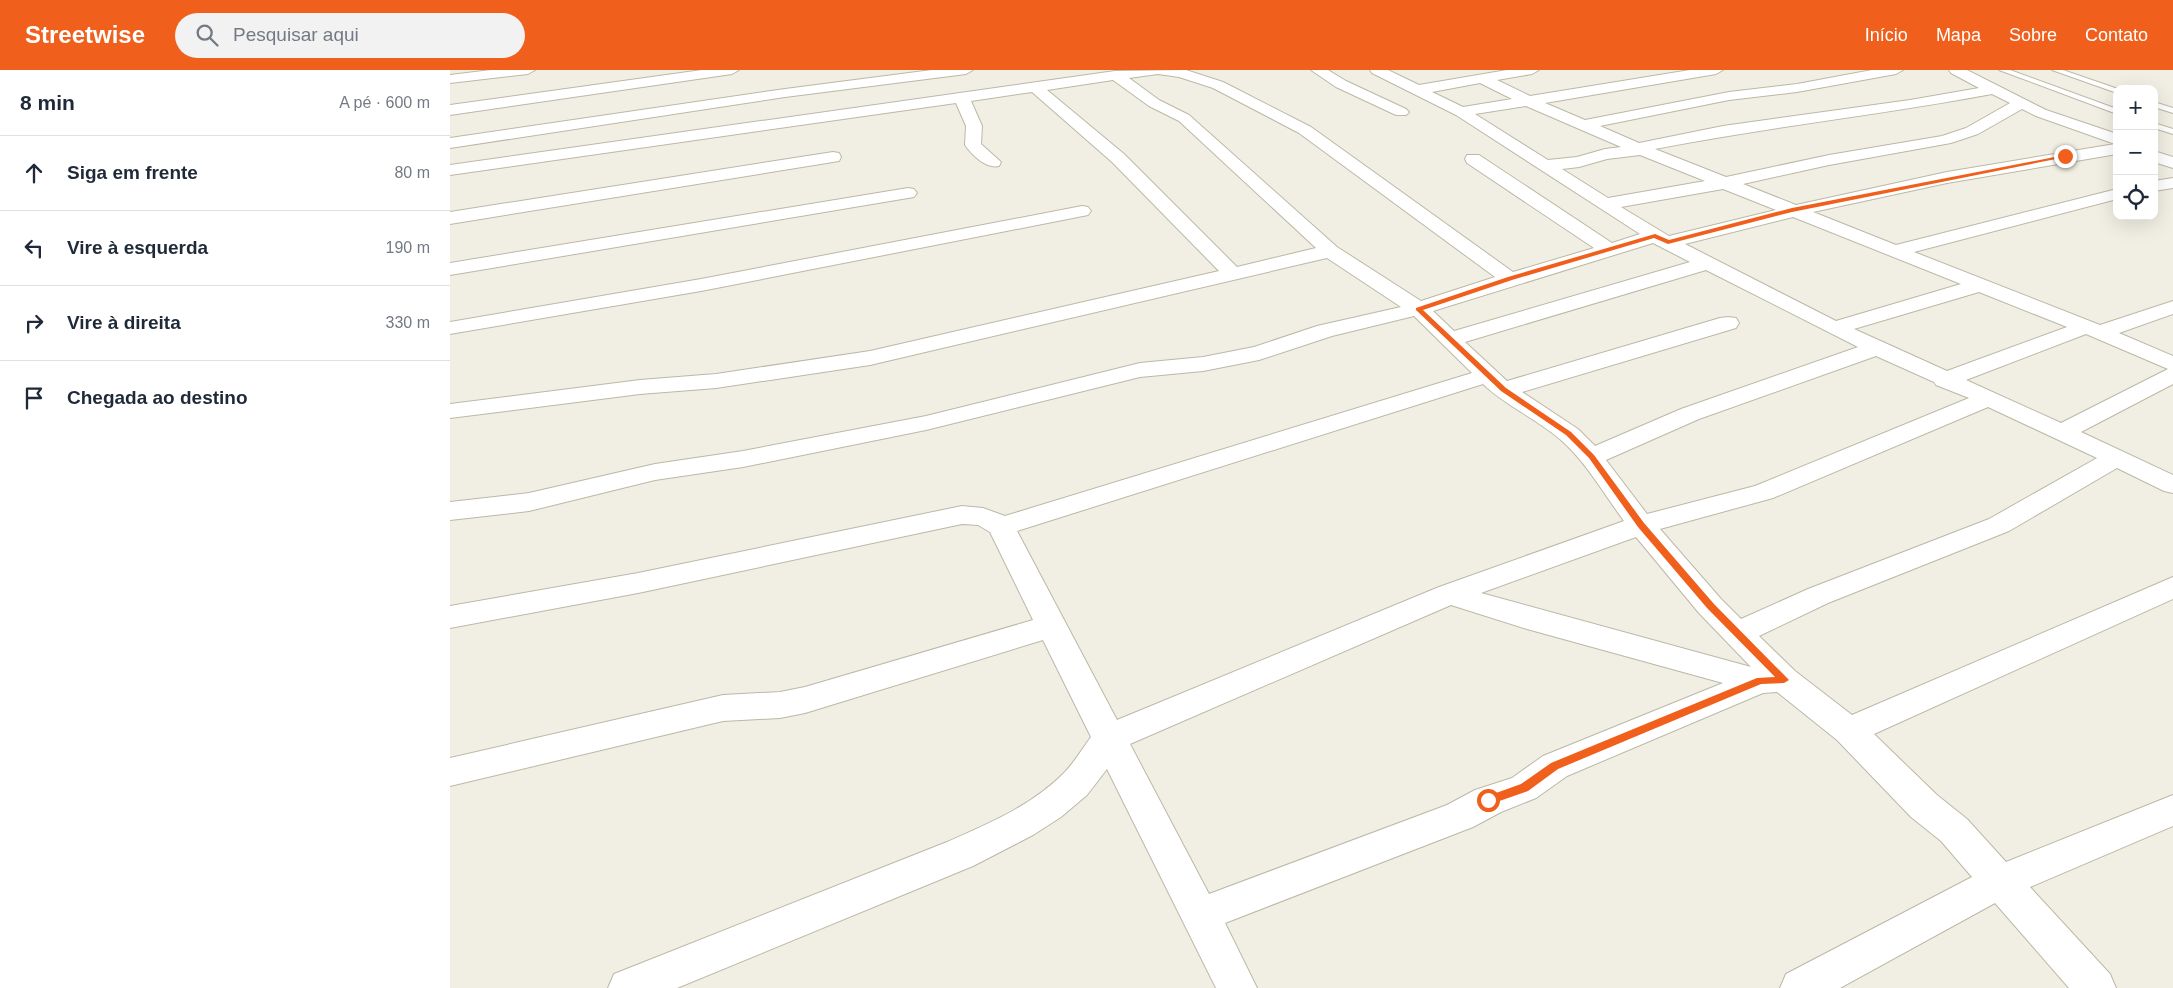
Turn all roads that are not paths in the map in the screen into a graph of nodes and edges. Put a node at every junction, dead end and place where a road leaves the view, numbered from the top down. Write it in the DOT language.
graph roads {
  1 [pos="528,70"];
  2 [pos="732,70"];
  3 [pos="966,70"];
  4 [pos="1156,70"];
  5 [pos="1161,70"];
  6 [pos="1318,70"];
  7 [pos="1377,70"];
  8 [pos="1532,70"];
  9 [pos="1716,70"];
  10 [pos="1896,70"];
  11 [pos="1956,70"];
  12 [pos="2003,70"];
  13 [pos="2056,70"];
  14 [pos="1115,75"];
  15 [pos="1480,78"];
  16 [pos="450,79"];
  17 [pos="1035,87"];
  18 [pos="1995,89"];
  19 [pos="1417,90"];
  20 [pos="2113,90"];
  21 [pos="962,98"];
  22 [pos="1530,102"];
  23 [pos="2022,103"];
  24 [pos="2158,105"];
  25 [pos="450,110"];
  26 [pos="2113,111"];
  27 [pos="2173,111"];
  28 [pos="1401,112"];
  29 [pos="1461,112"];
  30 [pos="1583,125"];
  31 [pos="2158,126"];
  32 [pos="2173,132"];
  33 [pos="2113,138"];
  34 [pos="450,143"];
  35 [pos="1640,149"];
  36 [pos="1664,150"];
  37 [pos="2113,150"];
  38 [pos="833,156"];
  39 [pos="2158,157"];
  40 [pos="1473,159"];
  41 [pos="993,162"];
  42 [pos="1579,162"];
  43 [pos="2173,163"];
  44 [pos="1543,166"];
  45 [pos="450,170"];
  46 [pos="1570,183"];
  47 [pos="1725,183"];
  48 [pos="2173,183"];
  49 [pos="2158,185"];
  50 [pos="908,193"];
  51 [pos="2113,195"];
  52 [pos="1605,204"];
  53 [pos="1792,210"];
  54 [pos="1082,211"];
  55 [pos="450,218"];
  56 [pos="1661,239"];
  57 [pos="1610,249"];
  58 [pos="1330,251"];
  59 [pos="1894,251"];
  60 [pos="1708,263"];
  61 [pos="450,269"];
  62 [pos="1233,274"];
  63 [pos="1510,279"];
  64 [pos="1980,285"];
  65 [pos="2173,307"];
  66 [pos="1418,309"];
  67 [pos="1728,323"];
  68 [pos="450,328"];
  69 [pos="1834,328"];
  70 [pos="2092,329"];
  71 [pos="1450,339"];
  72 [pos="1877,348"];
  73 [pos="2173,364"];
  74 [pos="2173,375"];
  75 [pos="1944,380"];
  76 [pos="1496,382"];
  77 [pos="1988,399"];
  78 [pos="450,411"];
  79 [pos="2062,432"];
  80 [pos="1592,457"];
  81 [pos="2115,459"];
  82 [pos="2173,485"];
  83 [pos="450,511"];
  84 [pos="1641,525"];
  85 [pos="1001,527"];
  86 [pos="2173,587"];
  87 [pos="1449,594"];
  88 [pos="450,617"];
  89 [pos="1051,626"];
  90 [pos="1738,633"];
  91 [pos="1772,680"];
  92 [pos="1848,731"];
  93 [pos="1109,738"];
  94 [pos="450,772"];
  95 [pos="2173,810"];
  96 [pos="1999,882"];
  97 [pos="1200,916"];
  98 [pos="628,988"];
  99 [pos="1237,988"];
  100 [pos="1800,988"];
  101 [pos="2096,988"];
  1 -- 16 [label="street"];
  2 -- 25 [label="street"];
  3 -- 34 [label="street"];
  4 -- 14 [label="street"];
  5 -- 63 [label="street"];
  6 -- 28 [label="street"];
  7 -- 19 [label="street"];
  8 -- 15 [label="street"];
  9 -- 22 [label="street"];
  10 -- 30 [label="street"];
  11 -- 18 [label="street"];
  12 -- 26 [label="lane"];
  13 -- 20 [label="lane"];
  14 -- 17 [label="street"];
  14 -- 58 [label="street"];
  15 -- 19 [label="street"];
  15 -- 22 [label="street"];
  17 -- 21 [label="street"];
  17 -- 62 [label="street"];
  18 -- 23 [label="street"];
  18 -- 36 [label="street"];
  19 -- 29 [label="street"];
  21 -- 41 [label="street"];
  21 -- 45 [label="street"];
  22 -- 29 [label="street"];
  22 -- 30 [label="street"];
  23 -- 33 [label="street"];
  23 -- 47 [label="street"];
  24 -- 27 [label="lane"];
  29 -- 44 [label="street"];
  30 -- 35 [label="street"];
  31 -- 32 [label="lane"];
  35 -- 36 [label="street"];
  35 -- 42 [label="street"];
  36 -- 47 [label="street"];
  37 -- 53 [label="street"];
  38 -- 55 [label="street"];
  39 -- 43 [label="street"];
  40 -- 57 [label="street"];
  42 -- 44 [label="street"];
  42 -- 46 [label="street"];
  44 -- 46 [label="street"];
  46 -- 52 [label="street"];
  47 -- 52 [label="street"];
  47 -- 53 [label="street"];
  48 -- 49 [label="street"];
  50 -- 61 [label="street"];
  51 -- 59 [label="street"];
  52 -- 56 [label="street"];
  53 -- 56 [label="street"];
  53 -- 59 [label="street"];
  54 -- 68 [label="street"];
  56 -- 57 [label="street"];
  56 -- 60 [label="street"];
  57 -- 63 [label="street"];
  58 -- 62 [label="street"];
  58 -- 66 [label="street"];
  59 -- 64 [label="street"];
  60 -- 69 [label="street"];
  60 -- 71 [label="street"];
  62 -- 78 [label="street"];
  63 -- 66 [label="street"];
  64 -- 69 [label="street"];
  64 -- 70 [label="street"];
  65 -- 70 [label="street"];
  66 -- 71 [label="street"];
  66 -- 83 [label="street"];
  67 -- 76 [label="street"];
  69 -- 72 [label="street"];
  70 -- 73 [label="street"];
  70 -- 75 [label="street"];
  71 -- 76 [label="street"];
  72 -- 75 [label="street"];
  72 -- 80 [label="street"];
  74 -- 79 [label="street"];
  75 -- 77 [label="street"];
  76 -- 80 [label="street"];
  76 -- 85 [label="street"];
  77 -- 79 [label="street"];
  77 -- 84 [label="street"];
  79 -- 81 [label="street"];
  80 -- 84 [label="street"];
  81 -- 82 [label="street"];
  81 -- 90 [label="street"];
  84 -- 87 [label="street"];
  84 -- 90 [label="street"];
  85 -- 88 [label="street"];
  85 -- 89 [label="street"];
  86 -- 92 [label="street"];
  87 -- 91 [label="street"];
  87 -- 93 [label="street"];
  89 -- 93 [label="street"];
  89 -- 94 [label="street"];
  90 -- 91 [label="street"];
  91 -- 92 [label="street"];
  91 -- 97 [label="street"];
  92 -- 96 [label="street"];
  93 -- 97 [label="street"];
  93 -- 98 [label="street"];
  95 -- 96 [label="street"];
  96 -- 100 [label="street"];
  96 -- 101 [label="street"];
  97 -- 99 [label="street"];
}
